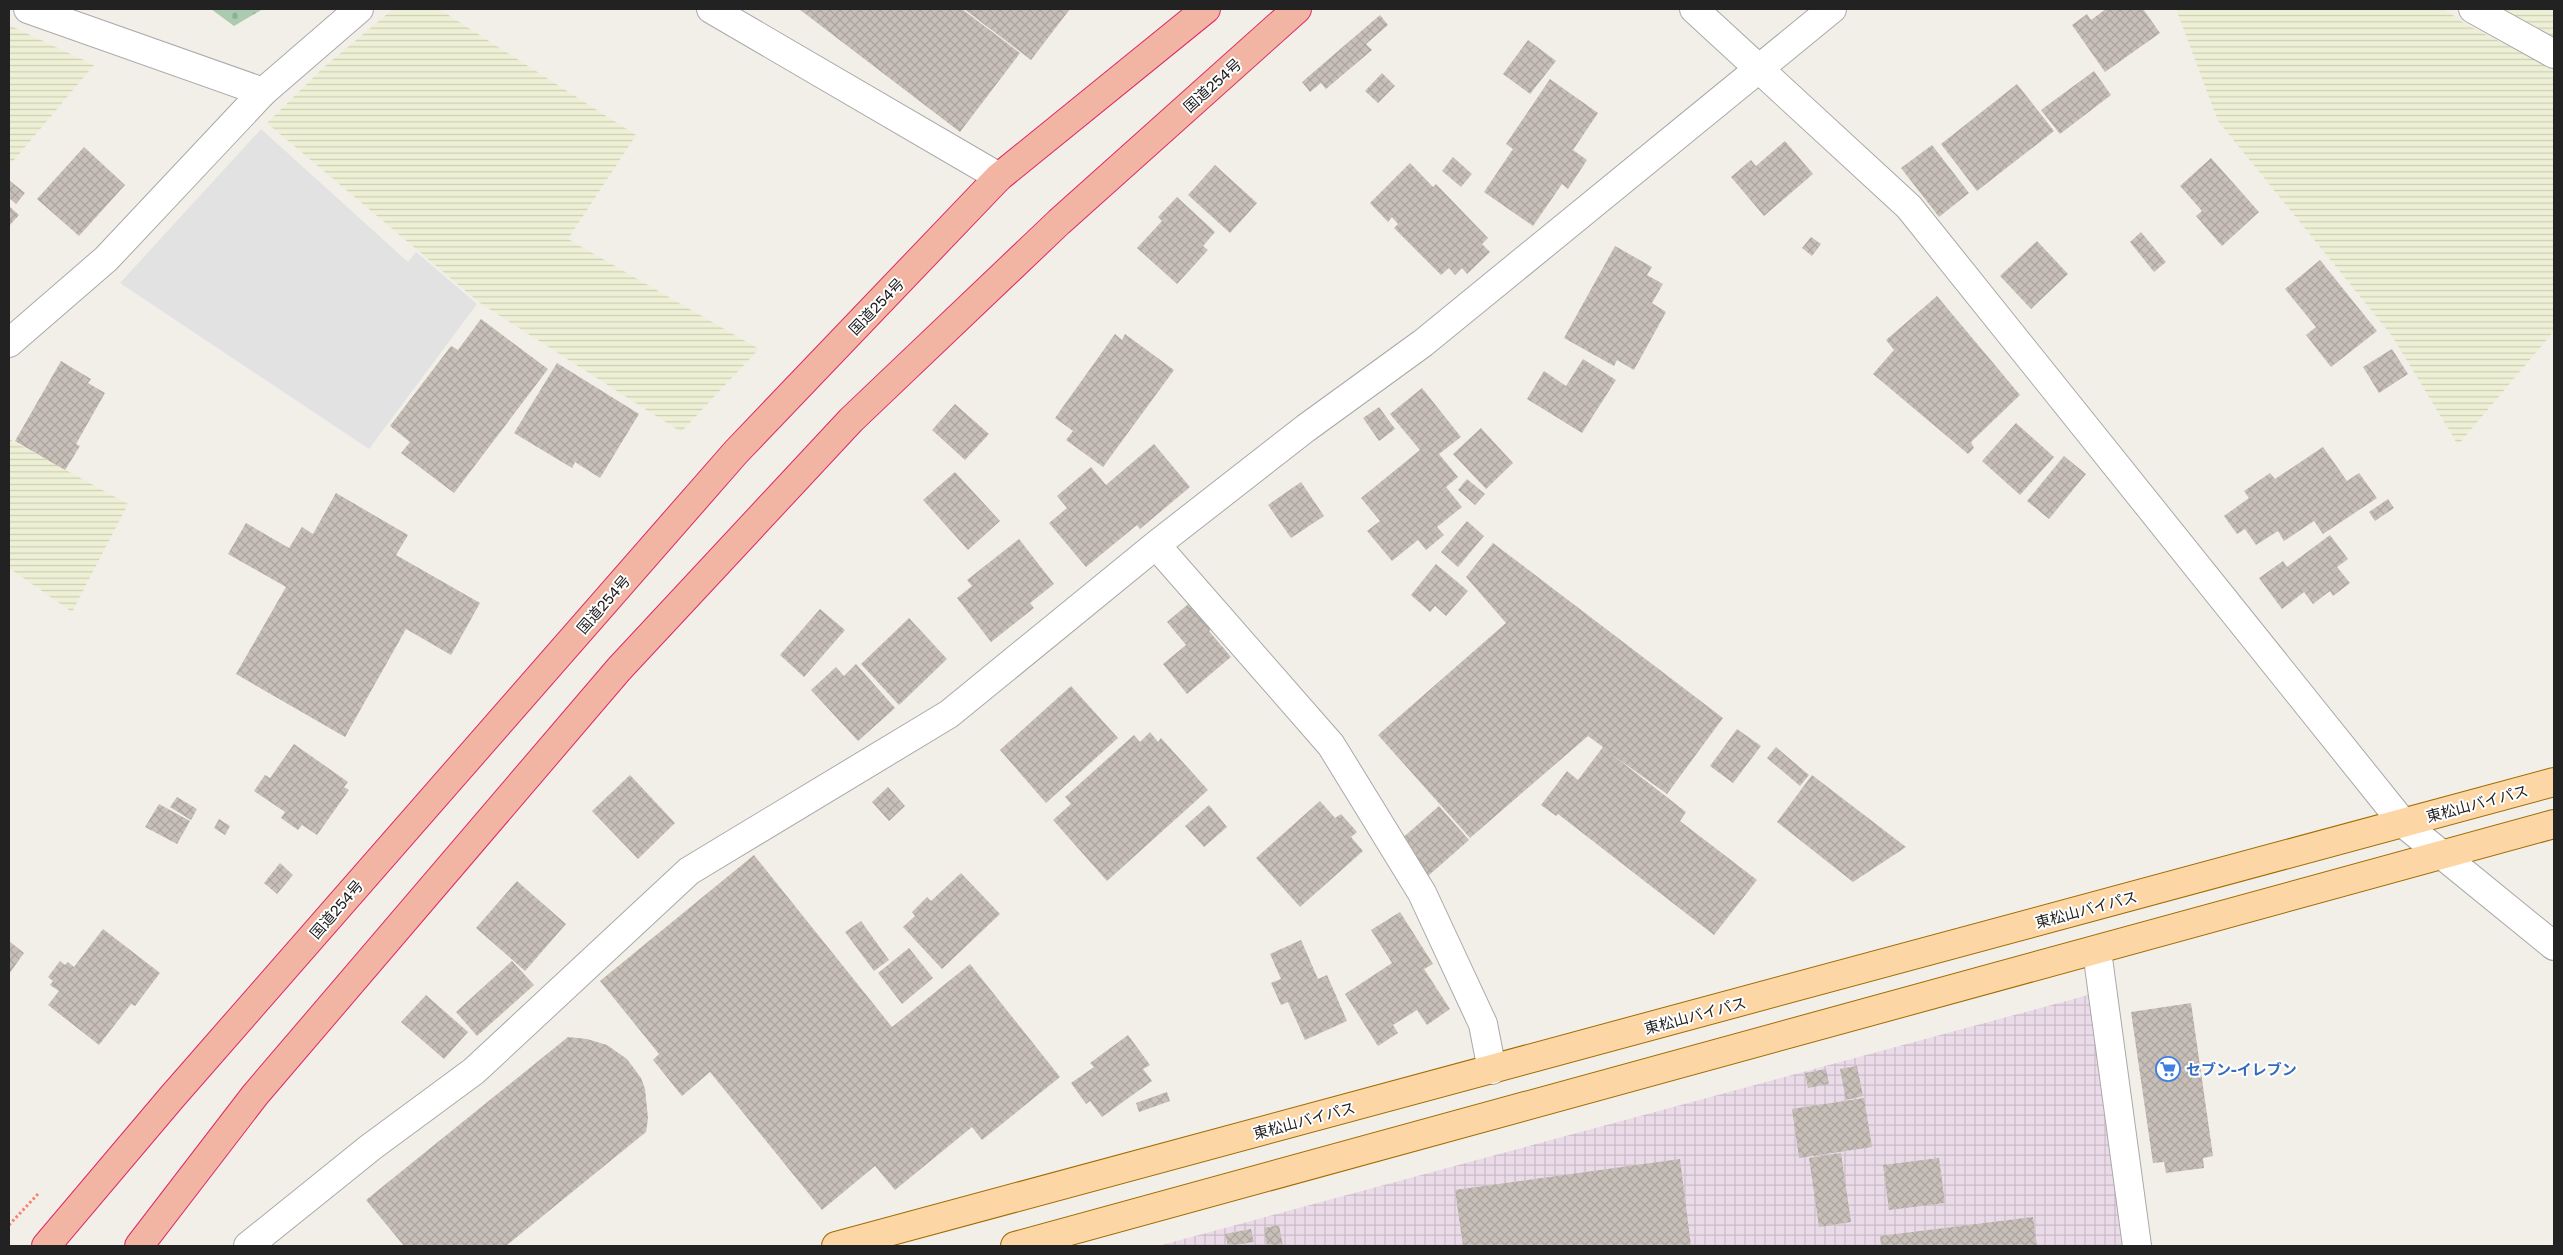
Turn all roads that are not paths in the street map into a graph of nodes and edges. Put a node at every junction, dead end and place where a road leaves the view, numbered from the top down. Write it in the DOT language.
graph roads {
  1 [pos="28,9"];
  2 [pos="358,9"];
  3 [pos="711,9"];
  4 [pos="1206,9"];
  5 [pos="1297,9"];
  6 [pos="1694,9"];
  7 [pos="1832,9"];
  8 [pos="2473,9"];
  9 [pos="2554,54"];
  10 [pos="1760,68"];
  11 [pos="263,92"];
  12 [pos="999,177"];
  13 [pos="9,344"];
  14 [pos="1156,545"];
  15 [pos="2554,782"];
  16 [pos="2403,823"];
  17 [pos="2554,824"];
  18 [pos="2444,854"];
  19 [pos="2554,946"];
  20 [pos="2097,951"];
  21 [pos="1492,1070"];
  22 [pos="46,1246"];
  23 [pos="139,1246"];
  24 [pos="248,1246"];
  25 [pos="836,1246"];
  26 [pos="1016,1246"];
  27 [pos="2137,1246"];
  1 -- 11 [label="street"];
  2 -- 11 [label="street"];
  3 -- 12 [label="street"];
  4 -- 12 [label="highway, 国道254号"];
  5 -- 23 [label="highway, 国道254号"];
  6 -- 10 [label="street"];
  7 -- 10 [label="street"];
  8 -- 9 [label="street"];
  10 -- 14 [label="street"];
  10 -- 16 [label="street"];
  11 -- 13 [label="street"];
  12 -- 22 [label="highway, 国道254号"];
  14 -- 21 [label="street"];
  14 -- 24 [label="street"];
  15 -- 16 [label="main road, 東松山バイパス"];
  16 -- 18 [label="street"];
  16 -- 21 [label="main road, 東松山バイパス"];
  17 -- 18 [label="main road"];
  18 -- 19 [label="street"];
  18 -- 20 [label="main road"];
  20 -- 26 [label="main road"];
  20 -- 27 [label="street"];
  21 -- 25 [label="main road, 東松山バイパス"];
}
